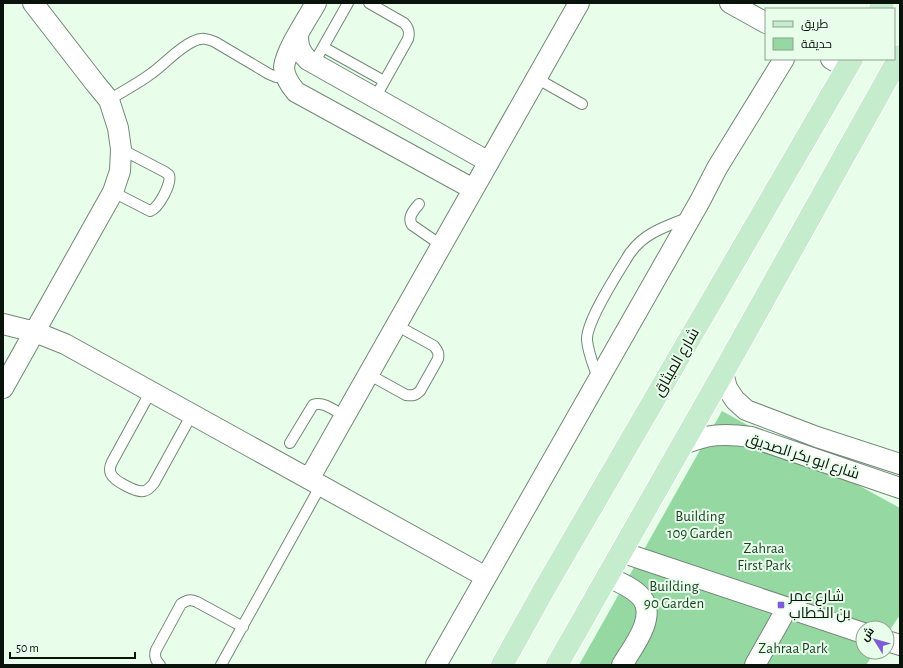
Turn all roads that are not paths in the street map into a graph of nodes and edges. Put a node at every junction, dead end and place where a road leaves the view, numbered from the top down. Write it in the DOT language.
graph roads {
  1 [pos="33,3"];
  2 [pos="316,3"];
  3 [pos="348,3"];
  4 [pos="369,3"];
  5 [pos="579,3"];
  6 [pos="730,3"];
  7 [pos="765,22"];
  8 [pos="298,35"];
  9 [pos="318,55"];
  10 [pos="900,56"];
  11 [pos="783,60"];
  12 [pos="843,62"];
  13 [pos="286,77"];
  14 [pos="536,78"];
  15 [pos="379,89"];
  16 [pos="109,100"];
  17 [pos="582,104"];
  18 [pos="121,149"];
  19 [pos="489,162"];
  20 [pos="473,190"];
  21 [pos="113,192"];
  22 [pos="419,204"];
  23 [pos="691,216"];
  24 [pos="441,245"];
  25 [pos="3,324"];
  26 [pos="396,325"];
  27 [pos="35,332"];
  28 [pos="723,373"];
  29 [pos="368,374"];
  30 [pos="598,378"];
  31 [pos="3,388"];
  32 [pos="151,391"];
  33 [pos="192,414"];
  34 [pos="344,416"];
  35 [pos="290,443"];
  36 [pos="682,444"];
  37 [pos="900,464"];
  38 [pos="315,482"];
  39 [pos="900,488"];
  40 [pos="621,552"];
  41 [pos="486,577"];
  42 [pos="608,577"];
  43 [pos="787,608"];
  44 [pos="243,627"];
  45 [pos="855,630"];
  46 [pos="160,665"];
  47 [pos="222,665"];
  48 [pos="436,665"];
  49 [pos="502,665"];
  50 [pos="558,665"];
  51 [pos="622,665"];
  52 [pos="754,665"];
  1 -- 16 [label="street"];
  2 -- 8 [label="street"];
  3 -- 9 [label="lane"];
  4 -- 15 [label="lane"];
  5 -- 14 [label="street"];
  6 -- 7 [label="street"];
  8 -- 9 [label="street"];
  8 -- 13 [label="street"];
  9 -- 15 [label="street"];
  10 -- 28 [label="main road"];
  11 -- 23 [label="street"];
  12 -- 49 [label="main road, شارع الميثاق"];
  13 -- 16 [label="lane"];
  13 -- 20 [label="street"];
  14 -- 17 [label="lane"];
  14 -- 19 [label="street"];
  15 -- 19 [label="street"];
  16 -- 18 [label="street"];
  18 -- 21 [label="street"];
  18 -- 21 [label="lane"];
  19 -- 20 [label="street"];
  20 -- 24 [label="street"];
  21 -- 27 [label="street"];
  22 -- 24 [label="lane"];
  23 -- 30 [label="street"];
  23 -- 30 [label="lane"];
  24 -- 26 [label="street"];
  25 -- 27 [label="street"];
  26 -- 29 [label="street"];
  26 -- 29 [label="lane"];
  27 -- 31 [label="street"];
  27 -- 32 [label="street"];
  28 -- 36 [label="main road"];
  28 -- 37 [label="street, شارع ابو بكر الصديق"];
  29 -- 34 [label="street"];
  30 -- 41 [label="street"];
  32 -- 33 [label="street"];
  32 -- 33 [label="lane"];
  33 -- 38 [label="street"];
  34 -- 35 [label="lane"];
  34 -- 38 [label="street"];
  36 -- 39 [label="street, شارع ابو بكر الصديق"];
  36 -- 40 [label="main road"];
  38 -- 41 [label="street"];
  38 -- 44 [label="lane"];
  40 -- 42 [label="main road"];
  40 -- 43 [label="street"];
  41 -- 48 [label="street"];
  42 -- 50 [label="main road"];
  42 -- 51 [label="street"];
  43 -- 45 [label="street"];
  43 -- 52 [label="street"];
  44 -- 46 [label="lane"];
  44 -- 47 [label="lane"];
}
